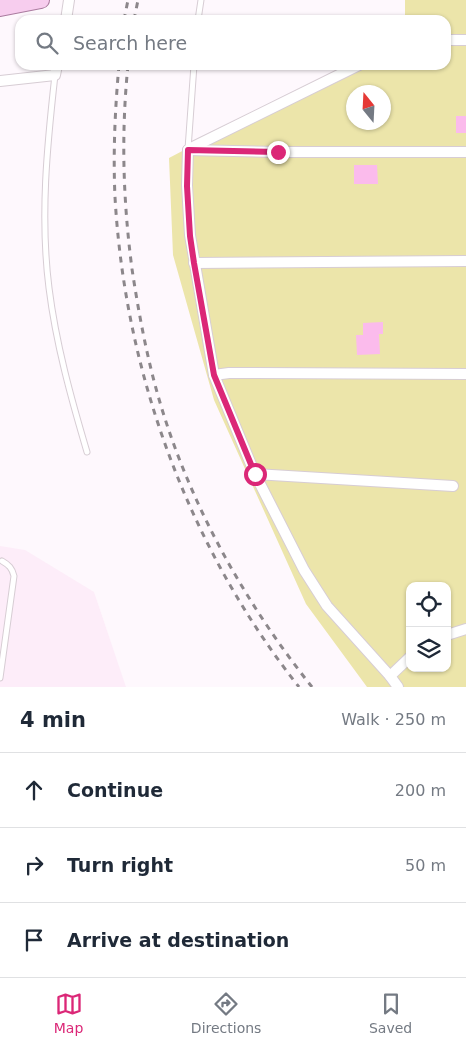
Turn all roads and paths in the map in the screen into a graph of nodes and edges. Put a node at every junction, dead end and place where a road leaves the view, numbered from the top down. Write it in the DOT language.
graph roads {
  1 [pos="41,0"];
  2 [pos="69,0"];
  3 [pos="201,0"];
  4 [pos="0,8"];
  5 [pos="67,15"];
  6 [pos="199,15"];
  7 [pos="451,40"];
  8 [pos="466,40"];
  9 [pos="56,70"];
  10 [pos="194,70"];
  11 [pos="349,70"];
  12 [pos="0,81"];
  13 [pos="188,150"];
  14 [pos="466,152"];
  15 [pos="466,262"];
  16 [pos="194,263"];
  17 [pos="466,374"];
  18 [pos="214,375"];
  19 [pos="86,452"];
  20 [pos="255,474"];
  21 [pos="453,486"];
  22 [pos="2,561"];
  23 [pos="466,629"];
  24 [pos="451,633"];
  25 [pos="406,661"];
  26 [pos="390,676"];
  27 [pos="0,678"];
  28 [pos="398,687"];
  1 -- 4 [label="main road"];
  2 -- 5 [label="street"];
  3 -- 6 [label="lane"];
  7 -- 8 [label="street"];
  9 -- 12 [label="street"];
  9 -- 19 [label="lane"];
  10 -- 13 [label="lane"];
  11 -- 13 [label="street"];
  13 -- 14 [label="street"];
  13 -- 16 [label="street"];
  15 -- 16 [label="street"];
  16 -- 18 [label="street"];
  17 -- 18 [label="street"];
  18 -- 20 [label="street"];
  20 -- 21 [label="street"];
  20 -- 26 [label="street"];
  22 -- 27 [label="lane"];
  23 -- 24 [label="street"];
  25 -- 26 [label="street"];
  26 -- 28 [label="street"];
}
